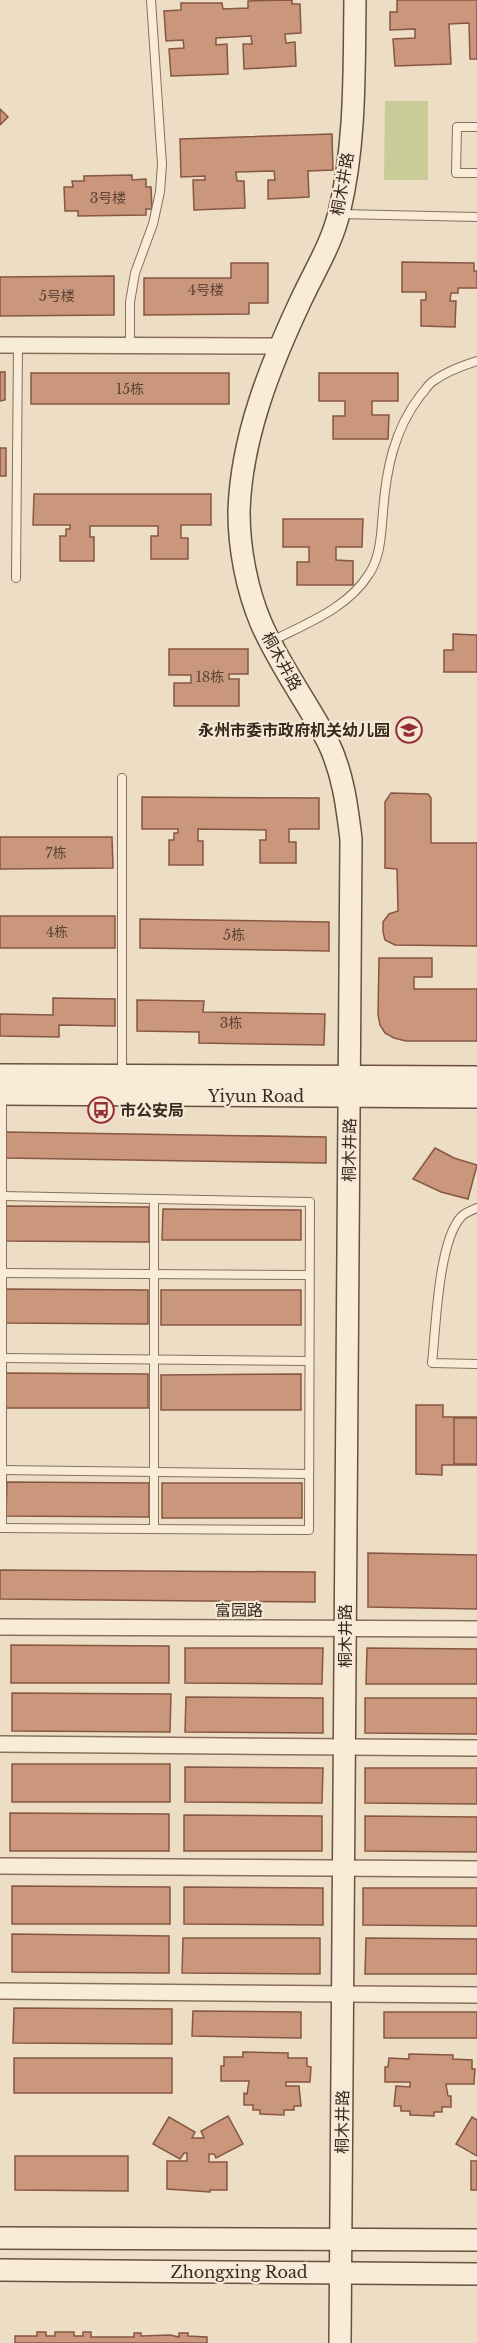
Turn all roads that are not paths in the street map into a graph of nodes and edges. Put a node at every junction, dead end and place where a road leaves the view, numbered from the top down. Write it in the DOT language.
graph roads {
  1 [pos="151,0"];
  2 [pos="355,0"];
  3 [pos="477,127"];
  4 [pos="477,173"];
  5 [pos="339,214"];
  6 [pos="477,217"];
  7 [pos="0,345"];
  8 [pos="18,345"];
  9 [pos="130,345"];
  10 [pos="280,346"];
  11 [pos="477,361"];
  12 [pos="16,578"];
  13 [pos="271,642"];
  14 [pos="122,778"];
  15 [pos="122,1075"];
  16 [pos="477,1077"];
  17 [pos="350,1086"];
  18 [pos="1,1088"];
  19 [pos="477,1097"];
  20 [pos="2,1196"];
  21 [pos="154,1200"];
  22 [pos="477,1208"];
  23 [pos="1,1222"];
  24 [pos="2,1273"];
  25 [pos="154,1274"];
  26 [pos="309,1275"];
  27 [pos="2,1358"];
  28 [pos="154,1359"];
  29 [pos="309,1361"];
  30 [pos="477,1364"];
  31 [pos="2,1470"];
  32 [pos="154,1472"];
  33 [pos="309,1474"];
  34 [pos="1,1528"];
  35 [pos="154,1529"];
  36 [pos="0,1628"];
  37 [pos="345,1628"];
  38 [pos="477,1629"];
  39 [pos="0,1744"];
  40 [pos="345,1747"];
  41 [pos="477,1748"];
  42 [pos="0,1866"];
  43 [pos="345,1868"];
  44 [pos="477,1869"];
  45 [pos="0,1991"];
  46 [pos="344,1994"];
  47 [pos="477,1995"];
  48 [pos="0,2238"];
  49 [pos="340,2239"];
  50 [pos="477,2240"];
  51 [pos="0,2270"];
  52 [pos="340,2272"];
  53 [pos="477,2274"];
  54 [pos="340,2343"];
  1 -- 9 [label="lane"];
  2 -- 5 [label="street, 桐木井路"];
  3 -- 4 [label="lane"];
  5 -- 6 [label="lane"];
  5 -- 10 [label="street, 桐木井路"];
  7 -- 8 [label="street"];
  8 -- 9 [label="street"];
  8 -- 12 [label="lane"];
  9 -- 10 [label="street"];
  10 -- 13 [label="street, 桐木井路"];
  11 -- 13 [label="lane"];
  13 -- 17 [label="street, 桐木井路"];
  14 -- 15 [label="lane"];
  15 -- 17 [label="street, Yiyun Road"];
  15 -- 18 [label="street, Yiyun Road"];
  16 -- 17 [label="street, Yiyun Road"];
  17 -- 18 [label="street, Yiyun Road"];
  17 -- 19 [label="street, Yiyun Road"];
  17 -- 37 [label="street, 桐木井路"];
  18 -- 20 [label="lane"];
  20 -- 21 [label="lane"];
  20 -- 23 [label="lane"];
  21 -- 25 [label="lane"];
  21 -- 26 [label="lane"];
  22 -- 30 [label="lane"];
  23 -- 24 [label="lane"];
  24 -- 25 [label="lane"];
  24 -- 27 [label="lane"];
  25 -- 26 [label="lane"];
  25 -- 28 [label="lane"];
  26 -- 29 [label="lane"];
  27 -- 28 [label="lane"];
  27 -- 31 [label="lane"];
  28 -- 29 [label="lane"];
  28 -- 32 [label="lane"];
  29 -- 33 [label="lane"];
  31 -- 32 [label="lane"];
  31 -- 34 [label="lane"];
  32 -- 33 [label="lane"];
  32 -- 35 [label="lane"];
  33 -- 35 [label="lane"];
  34 -- 35 [label="lane"];
  36 -- 37 [label="street, 富园路"];
  37 -- 38 [label="street, 富园路"];
  37 -- 40 [label="street, 桐木井路"];
  39 -- 40 [label="street"];
  40 -- 41 [label="street"];
  40 -- 43 [label="street, 桐木井路"];
  42 -- 43 [label="street"];
  43 -- 44 [label="street"];
  43 -- 46 [label="street, 桐木井路"];
  45 -- 46 [label="street"];
  46 -- 47 [label="street"];
  46 -- 49 [label="street, 桐木井路"];
  48 -- 49 [label="street, Zhongxing Road"];
  49 -- 50 [label="street, Zhongxing Road"];
  49 -- 52 [label="street, 桐木井路"];
  51 -- 52 [label="street, Zhongxing Road"];
  52 -- 53 [label="street, Zhongxing Road"];
  52 -- 54 [label="street, 桐木井路"];
}
